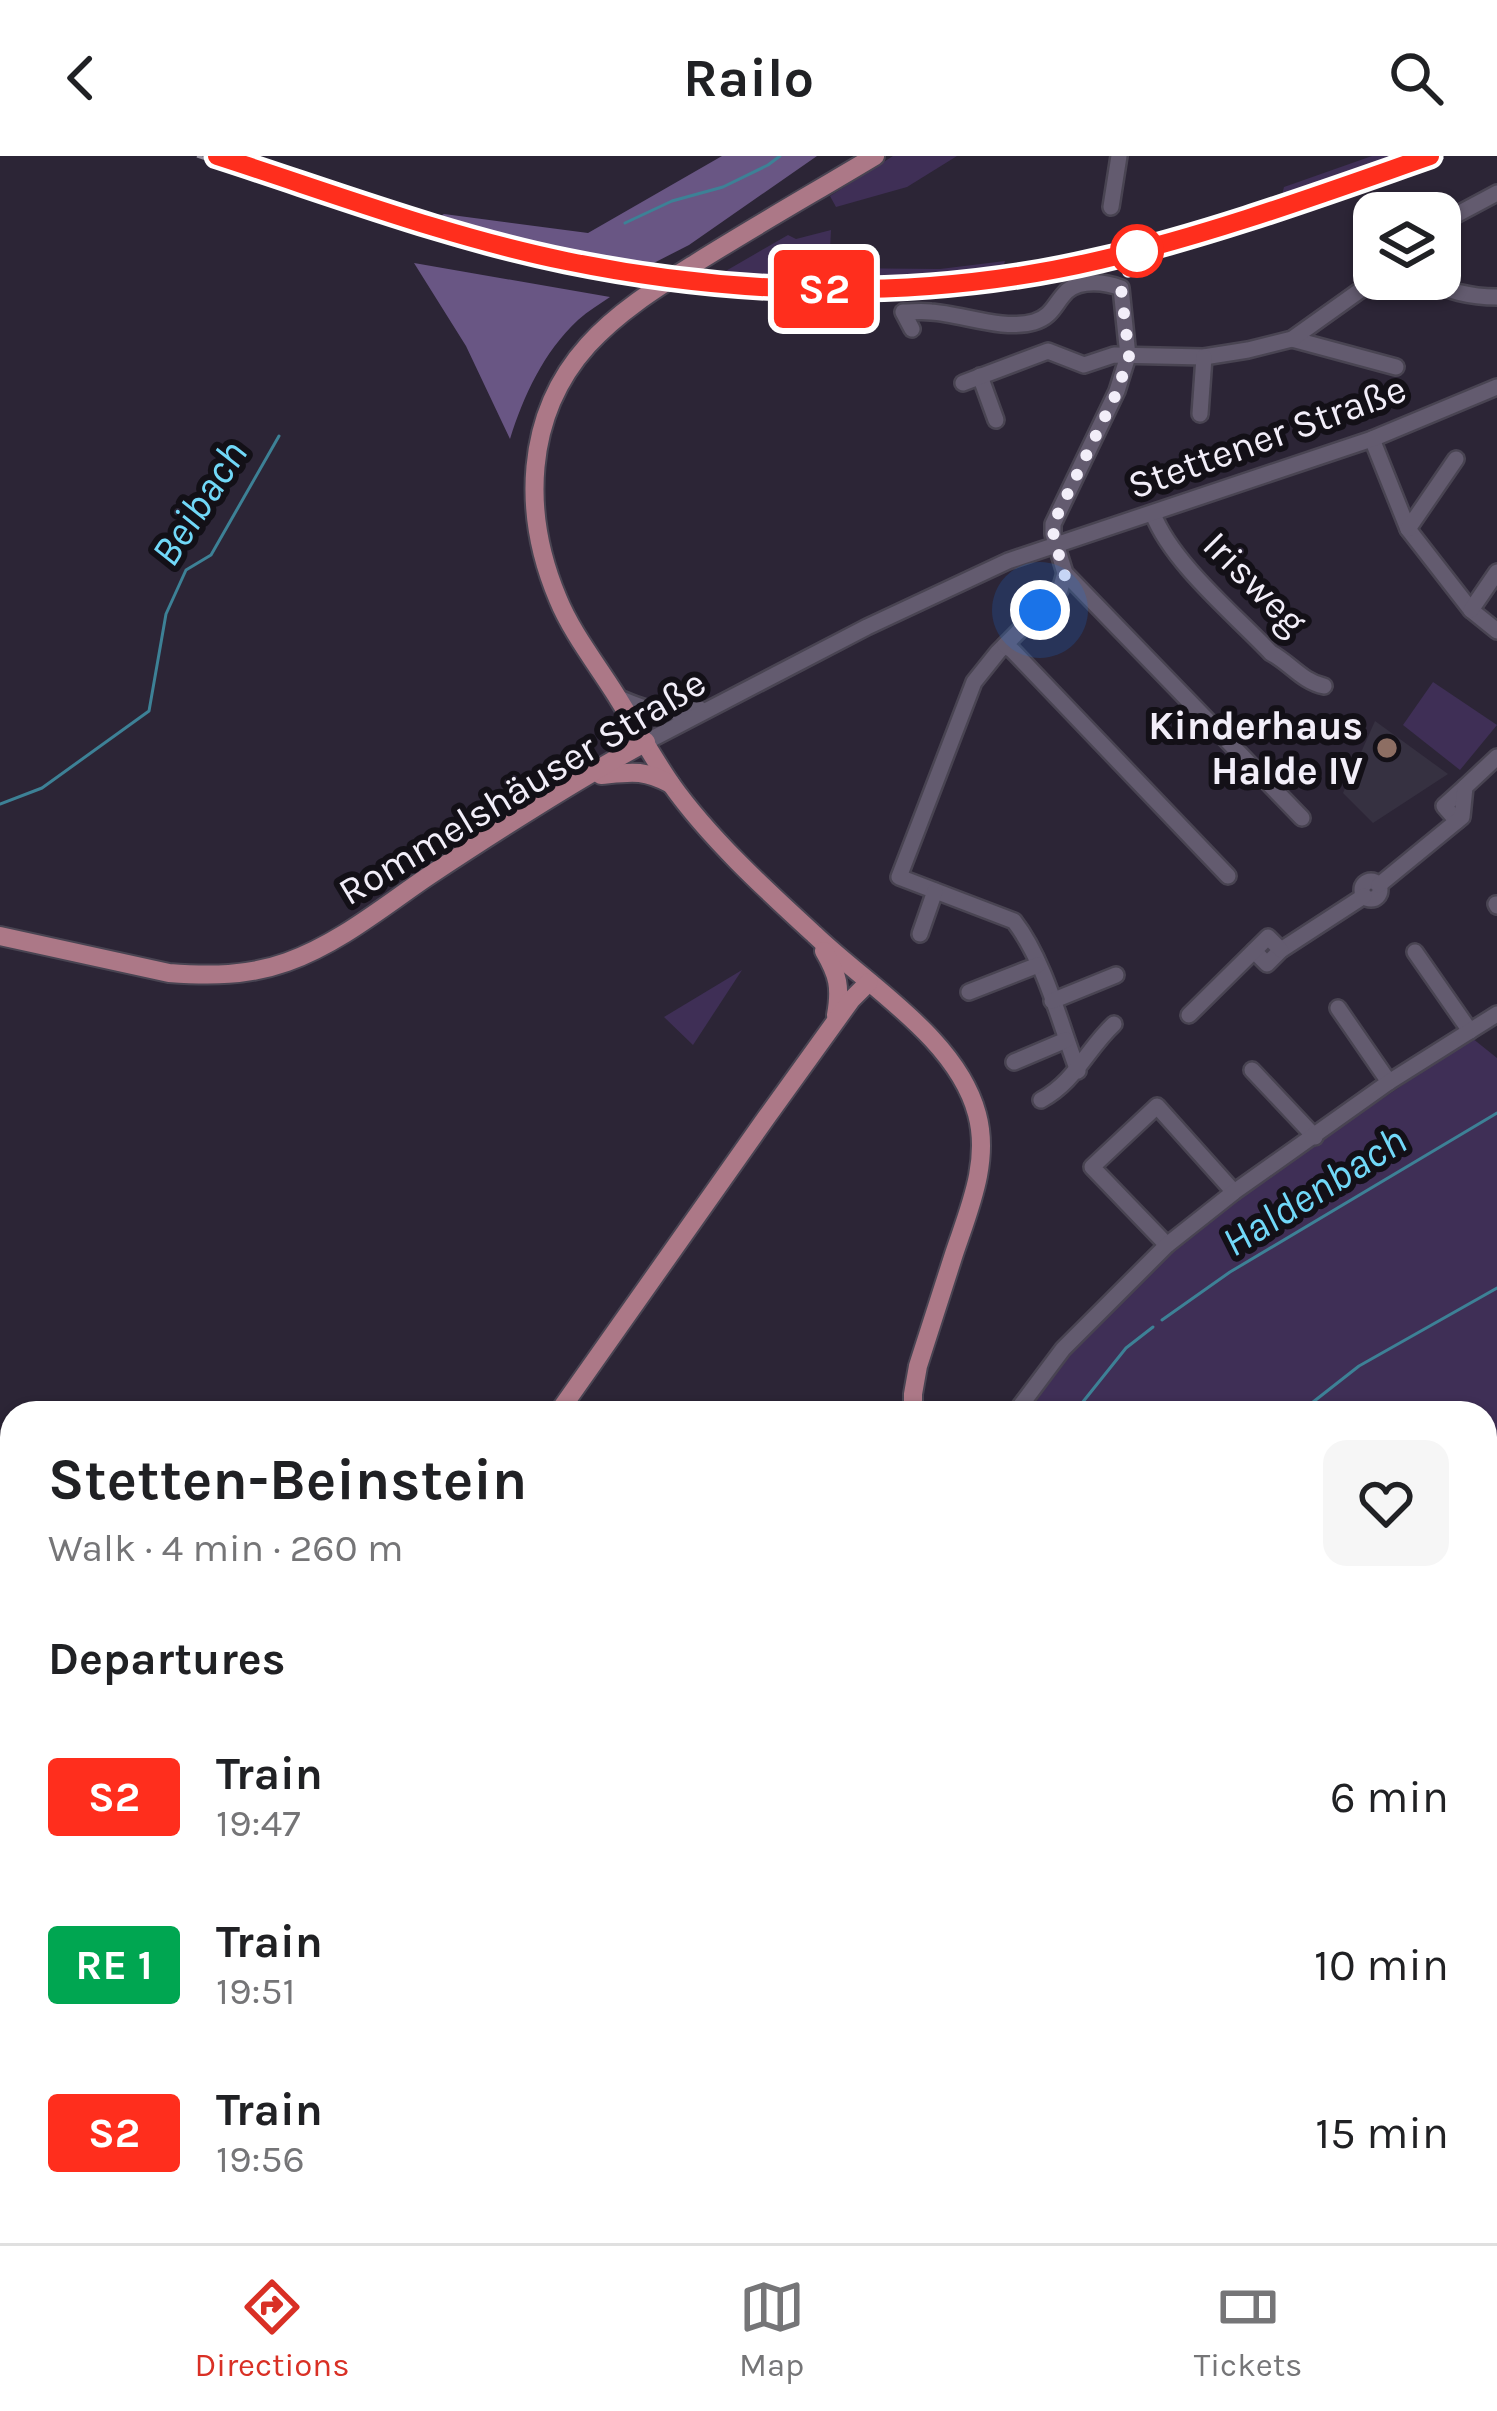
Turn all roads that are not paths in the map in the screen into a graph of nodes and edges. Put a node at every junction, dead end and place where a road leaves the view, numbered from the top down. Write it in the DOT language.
graph roads {
  1 [pos="875,156"];
  2 [pos="1119,156"];
  3 [pos="1497,193"];
  4 [pos="1111,207"];
  5 [pos="1461,212"];
  6 [pos="1461,294"];
  7 [pos="1353,295"];
  8 [pos="1497,297"];
  9 [pos="912,328"];
  10 [pos="1292,338"];
  11 [pos="1129,356"];
  12 [pos="1204,357"];
  13 [pos="1396,367"];
  14 [pos="980,376"];
  15 [pos="963,383"];
  16 [pos="1497,387"];
  17 [pos="1200,414"];
  18 [pos="996,420"];
  19 [pos="1372,439"];
  20 [pos="1456,459"];
  21 [pos="1153,514"];
  22 [pos="1408,529"];
  23 [pos="1056,545"];
  24 [pos="1497,572"];
  25 [pos="1066,573"];
  26 [pos="1471,610"];
  27 [pos="1497,631"];
  28 [pos="1004,645"];
  29 [pos="1324,686"];
  30 [pos="617,697"];
  31 [pos="714,706"];
  32 [pos="646,742"];
  33 [pos="1497,757"];
  34 [pos="590,775"];
  35 [pos="671,784"];
  36 [pos="1302,818"];
  37 [pos="1228,876"];
  38 [pos="935,891"];
  39 [pos="920,934"];
  40 [pos="0,936"];
  41 [pos="817,938"];
  42 [pos="1414,952"];
  43 [pos="1038,965"];
  44 [pos="1115,975"];
  45 [pos="869,982"];
  46 [pos="969,992"];
  47 [pos="1052,1000"];
  48 [pos="1338,1008"];
  49 [pos="1189,1015"];
  50 [pos="1497,1015"];
  51 [pos="1114,1024"];
  52 [pos="834,1026"];
  53 [pos="1470,1031"];
  54 [pos="1066,1040"];
  55 [pos="1014,1062"];
  56 [pos="1252,1070"];
  57 [pos="1078,1071"];
  58 [pos="1389,1082"];
  59 [pos="1041,1100"];
  60 [pos="1315,1137"];
  61 [pos="1234,1192"];
  62 [pos="1167,1245"];
  63 [pos="567,1401"];
  64 [pos="913,1401"];
  65 [pos="1024,1401"];
  1 -- 30 [label="main road"];
  2 -- 4 [label="street"];
  3 -- 5 [label="street"];
  6 -- 8 [label="street"];
  7 -- 10 [label="street"];
  9 -- 11 [label="street"];
  10 -- 12 [label="street"];
  10 -- 13 [label="street"];
  11 -- 12 [label="street"];
  11 -- 14 [label="street"];
  11 -- 23 [label="street"];
  12 -- 17 [label="street"];
  14 -- 15 [label="street"];
  14 -- 18 [label="street"];
  16 -- 19 [label="street, Stettener Straße"];
  19 -- 21 [label="street, Stettener Straße"];
  19 -- 22 [label="street"];
  20 -- 22 [label="street"];
  21 -- 23 [label="street, Stettener Straße"];
  21 -- 29 [label="street, Irisweg"];
  22 -- 26 [label="street"];
  23 -- 25 [label="street"];
  23 -- 31 [label="street, Rommelshäuser Straße"];
  24 -- 26 [label="street"];
  25 -- 28 [label="street"];
  25 -- 36 [label="street"];
  26 -- 27 [label="street"];
  28 -- 37 [label="street"];
  28 -- 38 [label="street"];
  30 -- 31 [label="street"];
  30 -- 32 [label="main road"];
  31 -- 32 [label="street, Rommelshäuser Straße"];
  32 -- 34 [label="main road, Rommelshäuser Straße"];
  32 -- 35 [label="main road"];
  33 -- 49 [label="street"];
  34 -- 35 [label="main road"];
  34 -- 40 [label="main road, Rommelshäuser Straße"];
  35 -- 41 [label="main road"];
  38 -- 39 [label="street"];
  38 -- 43 [label="street"];
  41 -- 45 [label="main road"];
  41 -- 52 [label="main road"];
  42 -- 53 [label="street"];
  43 -- 46 [label="street"];
  43 -- 47 [label="street"];
  44 -- 47 [label="street"];
  45 -- 52 [label="main road"];
  45 -- 64 [label="main road"];
  47 -- 54 [label="street"];
  48 -- 58 [label="street"];
  50 -- 53 [label="street"];
  51 -- 57 [label="street"];
  52 -- 63 [label="main road"];
  53 -- 58 [label="street"];
  54 -- 55 [label="street"];
  54 -- 57 [label="street"];
  56 -- 60 [label="street"];
  57 -- 59 [label="street"];
  58 -- 60 [label="street"];
  60 -- 61 [label="street"];
  61 -- 62 [label="street"];
  61 -- 62 [label="street"];
  62 -- 65 [label="street"];
}
